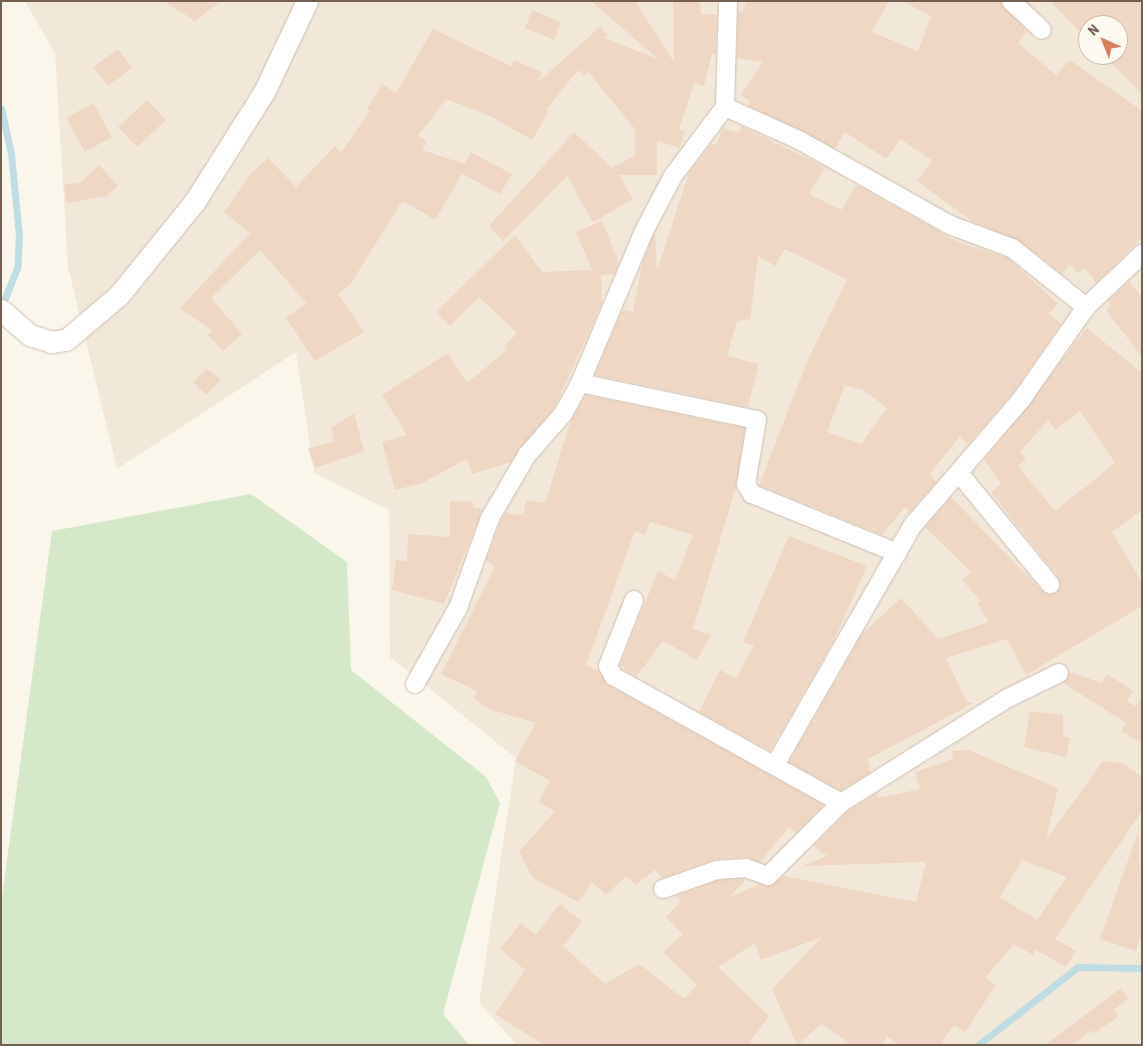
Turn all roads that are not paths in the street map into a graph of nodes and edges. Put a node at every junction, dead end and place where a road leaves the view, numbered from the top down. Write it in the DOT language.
graph roads {
  1 [pos="307,1"];
  2 [pos="728,1"];
  3 [pos="1011,1"];
  4 [pos="1042,30"];
  5 [pos="725,108"];
  6 [pos="1142,254"];
  7 [pos="1086,307"];
  8 [pos="1,310"];
  9 [pos="580,383"];
  10 [pos="959,472"];
  11 [pos="897,553"];
  12 [pos="1050,584"];
  13 [pos="634,600"];
  14 [pos="1059,674"];
  15 [pos="416,684"];
  16 [pos="776,763"];
  17 [pos="841,803"];
  18 [pos="664,889"];
  1 -- 8 [label="street"];
  2 -- 5 [label="street"];
  3 -- 4 [label="street"];
  5 -- 7 [label="street"];
  5 -- 9 [label="street"];
  6 -- 7 [label="street"];
  7 -- 10 [label="street"];
  9 -- 11 [label="street"];
  9 -- 15 [label="street"];
  10 -- 11 [label="street"];
  10 -- 12 [label="street"];
  11 -- 16 [label="street"];
  13 -- 16 [label="street"];
  14 -- 17 [label="street"];
  16 -- 17 [label="street"];
  17 -- 18 [label="street"];
}
